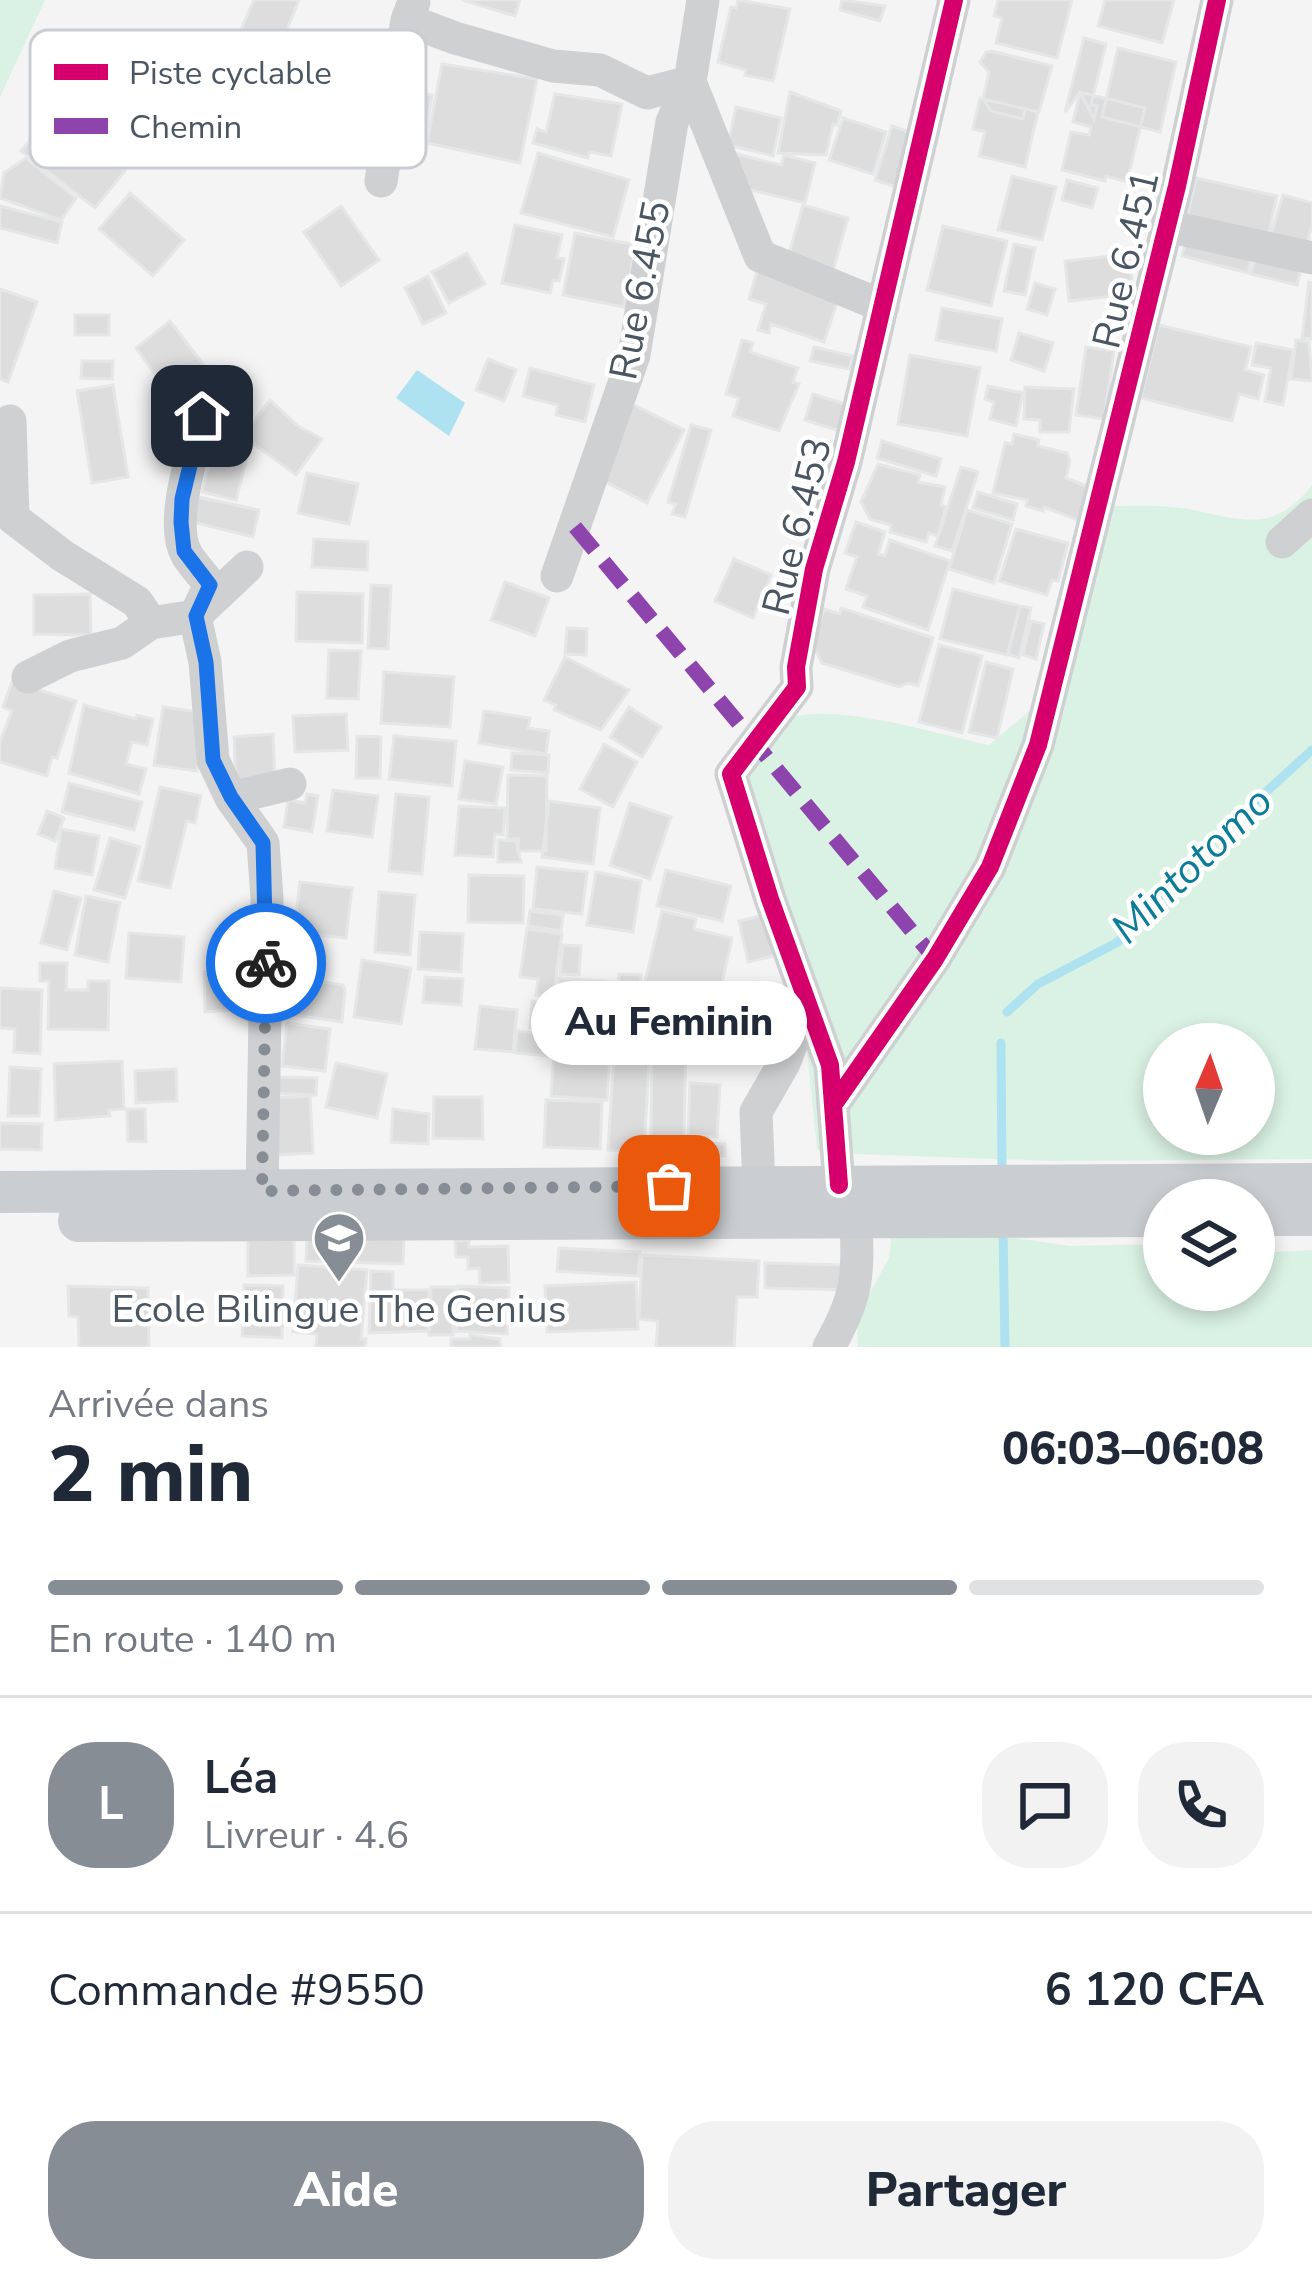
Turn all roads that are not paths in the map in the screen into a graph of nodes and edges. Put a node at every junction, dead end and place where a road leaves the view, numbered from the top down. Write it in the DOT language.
graph roads {
  1 [pos="703,0"];
  2 [pos="954,0"];
  3 [pos="1217,0"];
  4 [pos="411,10"];
  5 [pos="690,82"];
  6 [pos="383,168"];
  7 [pos="381,181"];
  8 [pos="1167,226"];
  9 [pos="1312,258"];
  10 [pos="883,306"];
  11 [pos="202,416"];
  12 [pos="10,422"];
  13 [pos="1312,514"];
  14 [pos="1282,542"];
  15 [pos="247,567"];
  16 [pos="557,576"];
  17 [pos="196,616"];
  18 [pos="151,623"];
  19 [pos="28,677"];
  20 [pos="290,784"];
  21 [pos="231,797"];
  22 [pos="798,1027"];
  23 [pos="836,1101"];
  24 [pos="1312,1184"];
  25 [pos="759,1186"];
  26 [pos="262,1191"];
  27 [pos="0,1192"];
  28 [pos="848,1201"];
  29 [pos="1023,1201"];
  30 [pos="1143,1214"];
  31 [pos="1312,1214"];
  32 [pos="1275,1215"];
  33 [pos="0,1220"];
  34 [pos="829,1347"];
  1 -- 5 [label="street, Rue 6.455"];
  2 -- 10 [label="street, Rue 6.453"];
  3 -- 8 [label="street, Rue 6.451"];
  4 -- 5 [label="street"];
  5 -- 10 [label="street"];
  5 -- 16 [label="street, Rue 6.455"];
  6 -- 7 [label="street"];
  8 -- 9 [label="street"];
  8 -- 23 [label="street, Rue 6.451"];
  10 -- 23 [label="street, Rue 6.453"];
  11 -- 17 [label="street"];
  12 -- 18 [label="street"];
  13 -- 14 [label="street"];
  15 -- 17 [label="street"];
  17 -- 18 [label="street"];
  17 -- 21 [label="street"];
  18 -- 19 [label="street"];
  20 -- 21 [label="street"];
  21 -- 26 [label="street"];
  22 -- 25 [label="street"];
  23 -- 28 [label="street, Rue 6.453"];
  24 -- 29 [label="main road"];
  25 -- 26 [label="main road"];
  25 -- 28 [label="main road"];
  26 -- 27 [label="main road"];
  28 -- 29 [label="main road"];
  28 -- 33 [label="main road"];
  28 -- 34 [label="street, Rue 6.453"];
  29 -- 30 [label="main road"];
  31 -- 32 [label="main road"];
}
